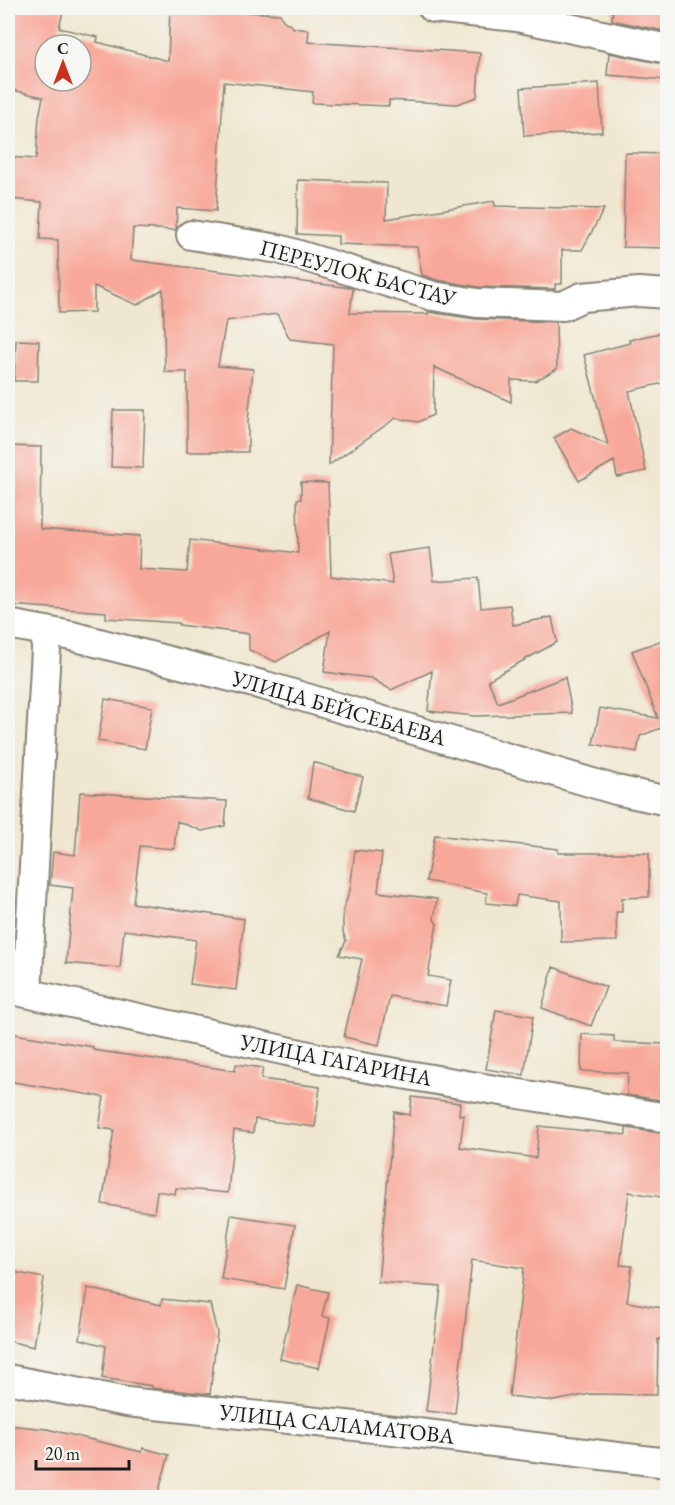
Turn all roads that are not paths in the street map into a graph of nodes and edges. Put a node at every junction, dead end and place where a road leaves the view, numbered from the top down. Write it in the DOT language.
graph roads {
  1 [pos="433,8"];
  2 [pos="487,10"];
  3 [pos="668,49"];
  4 [pos="191,235"];
  5 [pos="668,294"];
  6 [pos="8,624"];
  7 [pos="47,631"];
  8 [pos="668,801"];
  9 [pos="17,991"];
  10 [pos="668,1118"];
  11 [pos="8,1379"];
  12 [pos="668,1463"];
  1 -- 2 [label="street"];
  2 -- 3 [label="street"];
  4 -- 5 [label="street, ПЕРЕУЛОК БАСТАУ"];
  6 -- 7 [label="street, УЛИЦА БЕЙСЕБАЕВА"];
  7 -- 8 [label="street, УЛИЦА БЕЙСЕБАЕВА"];
  7 -- 9 [label="street"];
  9 -- 10 [label="street, УЛИЦА ГАГАРИНА"];
  11 -- 12 [label="street, УЛИЦА САЛАМАТОВА"];
}
